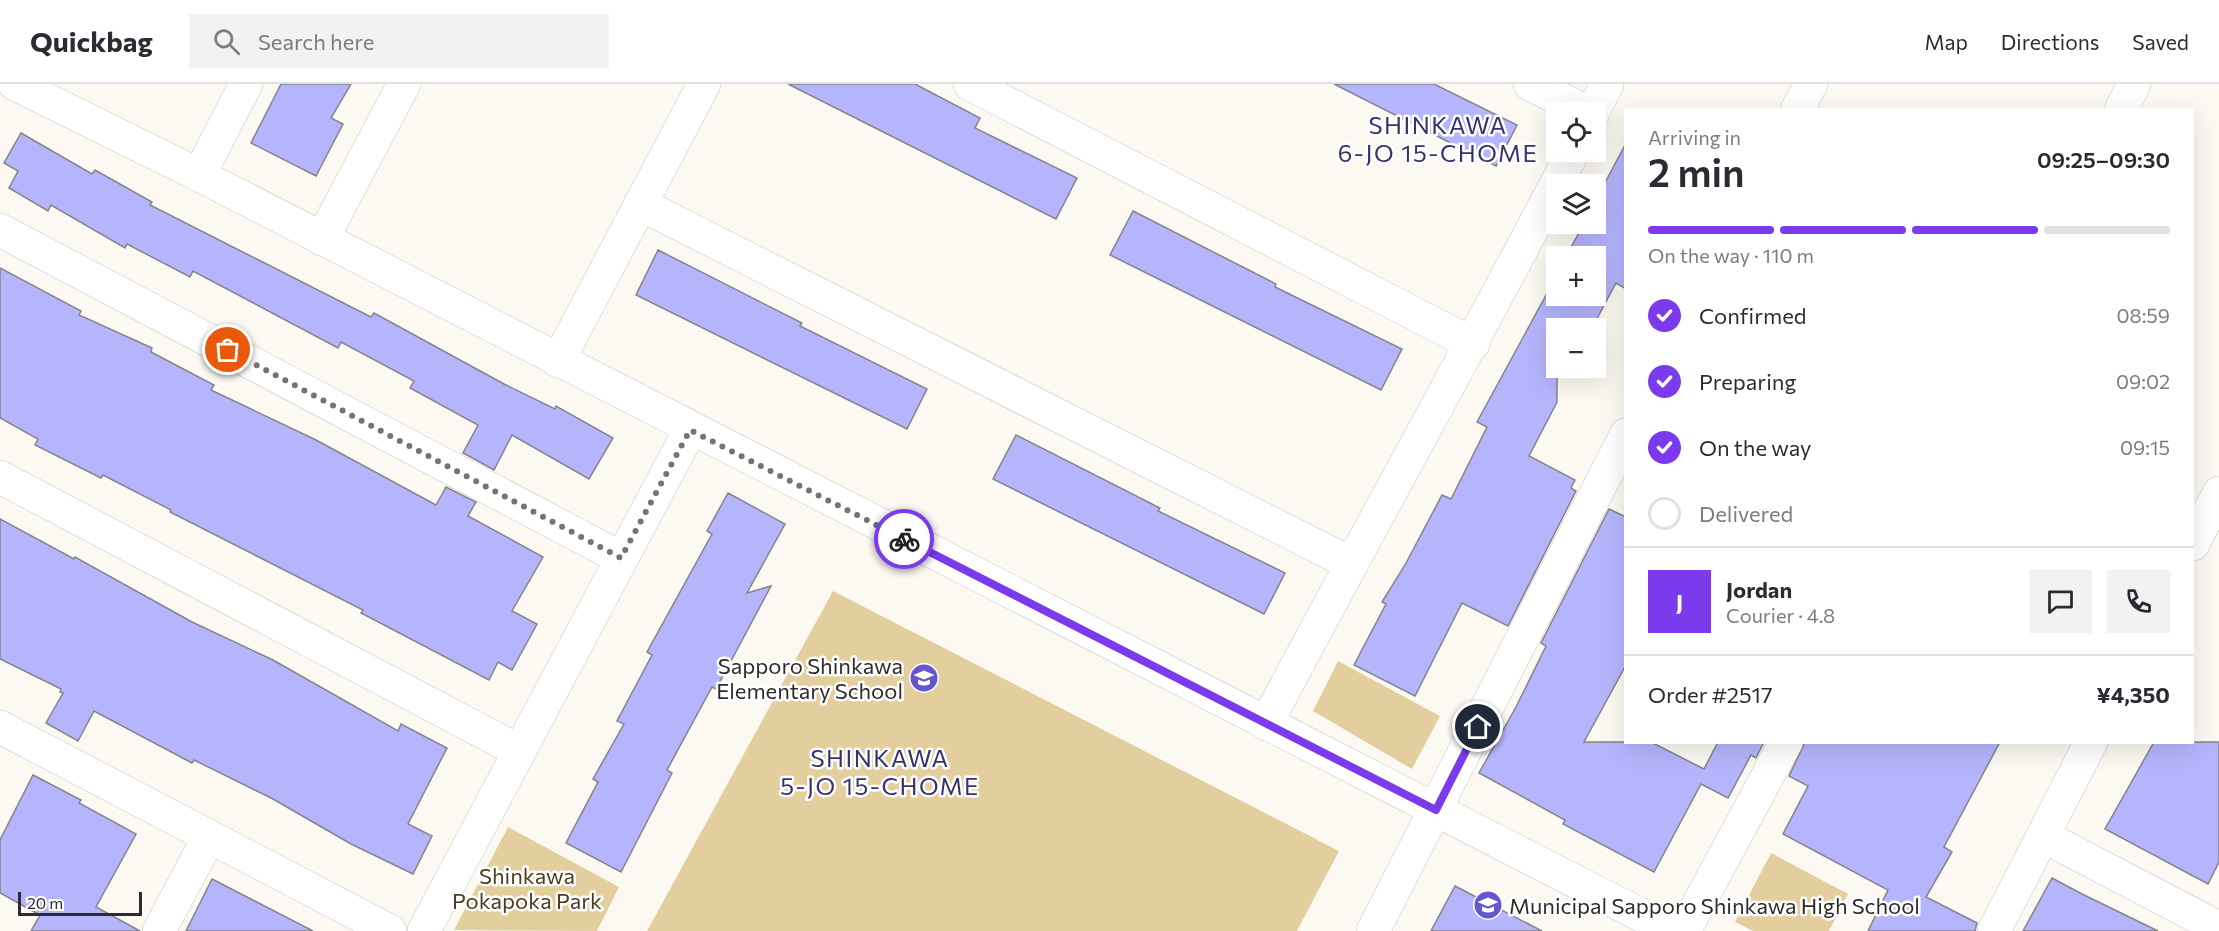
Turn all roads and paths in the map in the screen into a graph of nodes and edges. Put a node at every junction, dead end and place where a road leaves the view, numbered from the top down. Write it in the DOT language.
graph roads {
  1 [pos="15,84"];
  2 [pos="246,84"];
  3 [pos="404,84"];
  4 [pos="705,84"];
  5 [pos="970,84"];
  6 [pos="1530,84"];
  7 [pos="1607,84"];
  8 [pos="1811,84"];
  9 [pos="2134,84"];
  10 [pos="1567,102"];
  11 [pos="1598,102"];
  12 [pos="1798,108"];
  13 [pos="2122,108"];
  14 [pos="1567,162"];
  15 [pos="199,175"];
  16 [pos="640,204"];
  17 [pos="0,230"];
  18 [pos="322,240"];
  19 [pos="1473,344"];
  20 [pos="558,361"];
  21 [pos="690,430"];
  22 [pos="1624,439"];
  23 [pos="0,477"];
  24 [pos="2219,493"];
  25 [pos="2194,542"];
  26 [pos="621,558"];
  27 [pos="1350,562"];
  28 [pos="1266,724"];
  29 [pos="2,731"];
  30 [pos="1785,744"];
  31 [pos="2090,744"];
  32 [pos="519,751"];
  33 [pos="1436,810"];
  34 [pos="2043,836"];
  35 [pos="209,837"];
  36 [pos="2219,928"];
  37 [pos="159,931"];
  38 [pos="390,931"];
  39 [pos="424,931"];
  40 [pos="1373,931"];
  41 [pos="1672,931"];
  42 [pos="1684,931"];
  43 [pos="1994,931"];
  1 -- 15 [label="street"];
  2 -- 15 [label="street"];
  3 -- 18 [label="street"];
  4 -- 16 [label="street"];
  5 -- 19 [label="street"];
  6 -- 10 [label="street"];
  7 -- 11 [label="street"];
  8 -- 12 [label="street"];
  9 -- 13 [label="street"];
  14 -- 19 [label="street"];
  15 -- 18 [label="street"];
  16 -- 20 [label="street"];
  16 -- 27 [label="street"];
  17 -- 26 [label="street"];
  18 -- 20 [label="street"];
  19 -- 27 [label="street"];
  20 -- 21 [label="street"];
  21 -- 26 [label="street"];
  21 -- 28 [label="street"];
  22 -- 33 [label="street"];
  23 -- 32 [label="street"];
  24 -- 25 [label="street"];
  26 -- 32 [label="street"];
  27 -- 28 [label="street"];
  28 -- 33 [label="street"];
  29 -- 35 [label="street"];
  30 -- 42 [label="street"];
  31 -- 34 [label="street"];
  32 -- 39 [label="street"];
  33 -- 40 [label="street"];
  33 -- 41 [label="street"];
  34 -- 36 [label="street"];
  34 -- 43 [label="street"];
  35 -- 37 [label="street"];
  35 -- 38 [label="street"];
}
